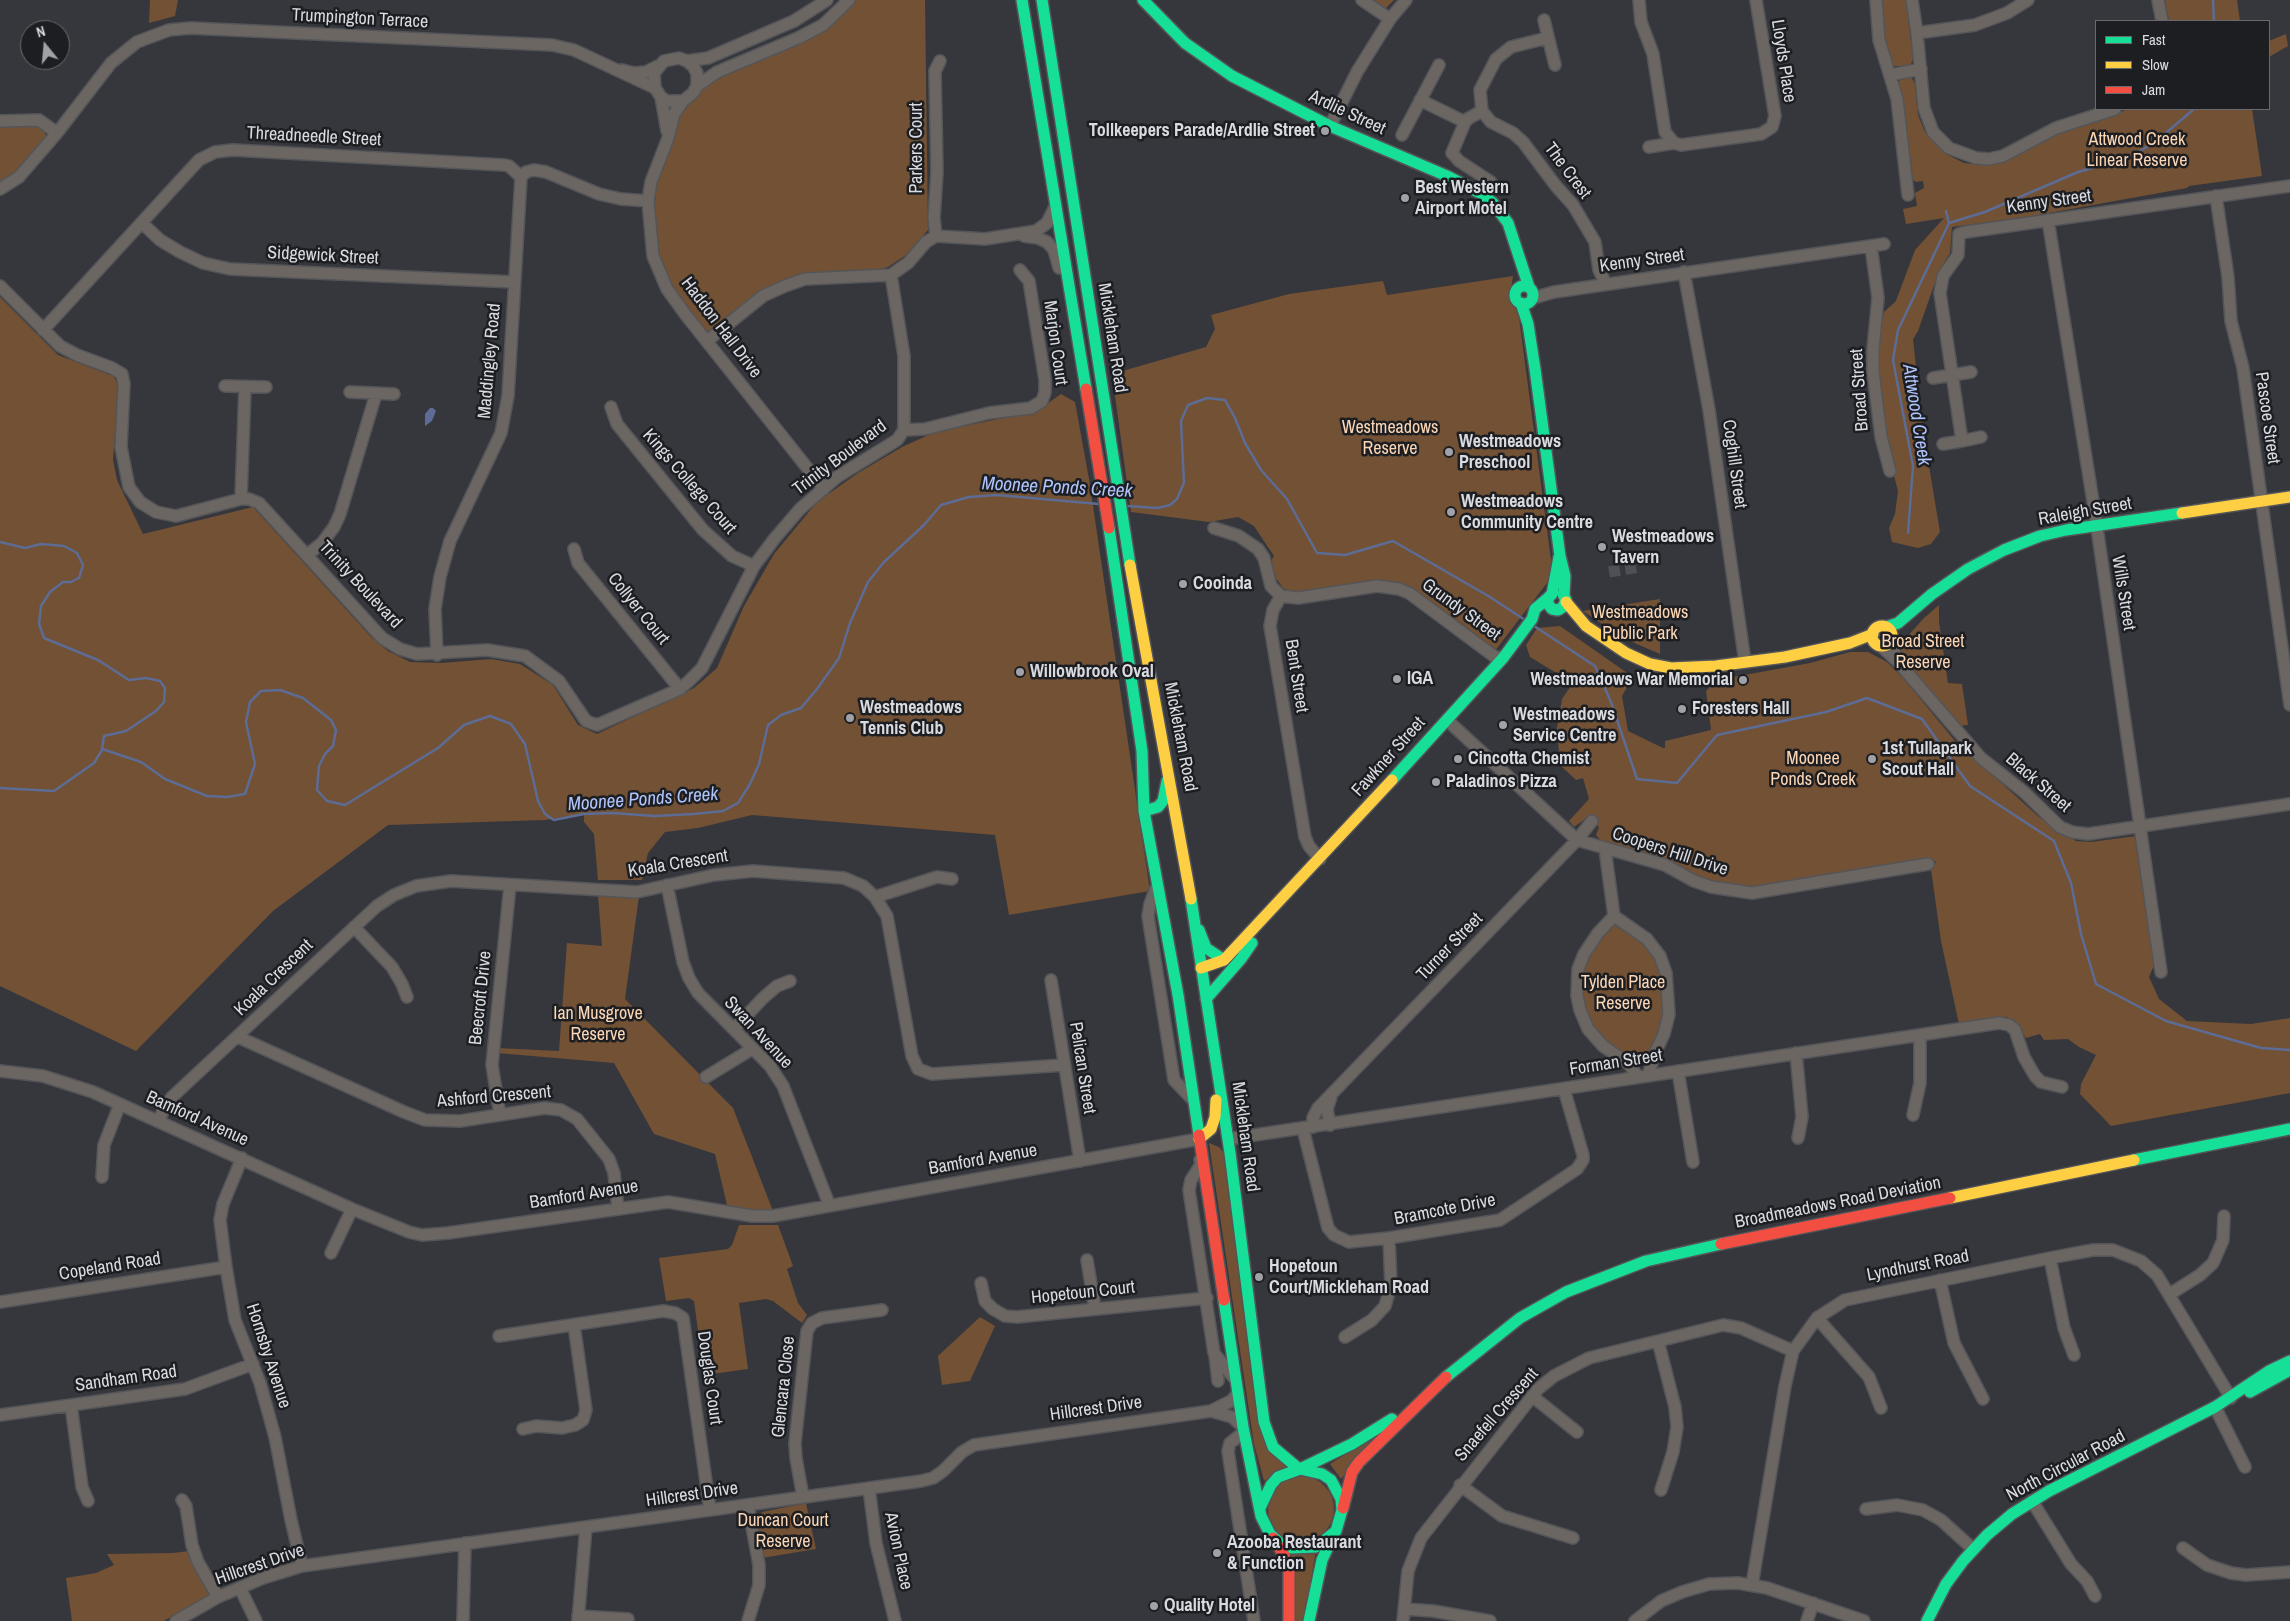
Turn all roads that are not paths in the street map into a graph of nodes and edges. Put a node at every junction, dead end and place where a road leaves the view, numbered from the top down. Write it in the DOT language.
graph roads {
  1 [pos="827,0"];
  2 [pos="850,0"];
  3 [pos="1022,0"];
  4 [pos="1042,0"];
  5 [pos="1143,0"];
  6 [pos="1362,0"];
  7 [pos="1406,0"];
  8 [pos="1639,0"];
  9 [pos="1756,0"];
  10 [pos="1876,0"];
  11 [pos="1912,0"];
  12 [pos="2028,0"];
  13 [pos="2158,0"];
  14 [pos="1390,19"];
  15 [pos="1544,20"];
  16 [pos="2162,20"];
  17 [pos="1917,33"];
  18 [pos="1547,38"];
  19 [pos="687,61"];
  20 [pos="940,61"];
  21 [pos="1439,65"];
  22 [pos="1555,65"];
  23 [pos="658,66"];
  24 [pos="611,67"];
  25 [pos="1920,69"];
  26 [pos="1890,75"];
  27 [pos="697,86"];
  28 [pos="658,93"];
  29 [pos="1420,100"];
  30 [pos="682,101"];
  31 [pos="2112,110"];
  32 [pos="1482,111"];
  33 [pos="0,121"];
  34 [pos="1465,122"];
  35 [pos="1330,126"];
  36 [pos="57,133"];
  37 [pos="1402,135"];
  38 [pos="668,138"];
  39 [pos="1674,143"];
  40 [pos="1649,147"];
  41 [pos="522,177"];
  42 [pos="1491,182"];
  43 [pos="2290,186"];
  44 [pos="0,189"];
  45 [pos="1908,195"];
  46 [pos="2216,196"];
  47 [pos="648,201"];
  48 [pos="1056,205"];
  49 [pos="2048,220"];
  50 [pos="142,223"];
  51 [pos="1017,235"];
  52 [pos="936,236"];
  53 [pos="1884,244"];
  54 [pos="1871,246"];
  55 [pos="1020,270"];
  56 [pos="1599,270"];
  57 [pos="1684,272"];
  58 [pos="891,275"];
  59 [pos="514,282"];
  60 [pos="1606,284"];
  61 [pos="0,286"];
  62 [pos="1593,286"];
  63 [pos="1527,295"];
  64 [pos="43,330"];
  65 [pos="707,341"];
  66 [pos="1971,372"];
  67 [pos="1952,375"];
  68 [pos="1933,378"];
  69 [pos="1086,384"];
  70 [pos="225,386"];
  71 [pos="245,387"];
  72 [pos="266,387"];
  73 [pos="350,392"];
  74 [pos="376,394"];
  75 [pos="394,394"];
  76 [pos="611,407"];
  77 [pos="904,430"];
  78 [pos="1981,437"];
  79 [pos="1962,441"];
  80 [pos="1943,444"];
  81 [pos="1890,471"];
  82 [pos="824,488"];
  83 [pos="2290,497"];
  84 [pos="241,499"];
  85 [pos="2260,501"];
  86 [pos="2096,526"];
  87 [pos="1214,528"];
  88 [pos="574,549"];
  89 [pos="307,555"];
  90 [pos="754,566"];
  91 [pos="1281,596"];
  92 [pos="1556,601"];
  93 [pos="1908,616"];
  94 [pos="1886,627"];
  95 [pos="1873,634"];
  96 [pos="1143,636"];
  97 [pos="1885,642"];
  98 [pos="1850,643"];
  99 [pos="1127,649"];
  100 [pos="437,655"];
  101 [pos="1502,658"];
  102 [pos="1745,662"];
  103 [pos="680,688"];
  104 [pos="2290,706"];
  105 [pos="1447,720"];
  106 [pos="1168,770"];
  107 [pos="2290,804"];
  108 [pos="1144,812"];
  109 [pos="1592,821"];
  110 [pos="1178,823"];
  111 [pos="2140,827"];
  112 [pos="1577,840"];
  113 [pos="1605,849"];
  114 [pos="1320,859"];
  115 [pos="1928,864"];
  116 [pos="952,879"];
  117 [pos="510,885"];
  118 [pos="667,885"];
  119 [pos="1156,886"];
  120 [pos="875,897"];
  121 [pos="1268,916"];
  122 [pos="1614,916"];
  123 [pos="1194,917"];
  124 [pos="354,926"];
  125 [pos="1224,960"];
  126 [pos="1232,970"];
  127 [pos="2161,972"];
  128 [pos="1188,975"];
  129 [pos="1051,980"];
  130 [pos="790,981"];
  131 [pos="407,997"];
  132 [pos="1206,999"];
  133 [pos="734,1029"];
  134 [pos="238,1036"];
  135 [pos="1920,1036"];
  136 [pos="752,1049"];
  137 [pos="1796,1053"];
  138 [pos="1064,1065"];
  139 [pos="1217,1067"];
  140 [pos="0,1071"];
  141 [pos="1678,1071"];
  142 [pos="1643,1076"];
  143 [pos="706,1077"];
  144 [pos="2062,1088"];
  145 [pos="1564,1089"];
  146 [pos="1331,1097"];
  147 [pos="1193,1100"];
  148 [pos="120,1104"];
  149 [pos="500,1115"];
  150 [pos="1913,1115"];
  151 [pos="159,1120"];
  152 [pos="1330,1125"];
  153 [pos="1308,1128"];
  154 [pos="2290,1130"];
  155 [pos="1798,1138"];
  156 [pos="1199,1139"];
  157 [pos="1220,1140"];
  158 [pos="1183,1143"];
  159 [pos="242,1158"];
  160 [pos="1080,1161"];
  161 [pos="1693,1162"];
  162 [pos="1202,1163"];
  163 [pos="102,1177"];
  164 [pos="829,1204"];
  165 [pos="352,1208"];
  166 [pos="618,1208"];
  167 [pos="2224,1216"];
  168 [pos="1389,1238"];
  169 [pos="331,1253"];
  170 [pos="2050,1258"];
  171 [pos="1087,1260"];
  172 [pos="226,1267"];
  173 [pos="1940,1280"];
  174 [pos="981,1283"];
  175 [pos="2170,1294"];
  176 [pos="1207,1298"];
  177 [pos="0,1302"];
  178 [pos="1095,1309"];
  179 [pos="882,1310"];
  180 [pos="1817,1318"];
  181 [pos="574,1324"];
  182 [pos="499,1336"];
  183 [pos="1345,1337"];
  184 [pos="1658,1340"];
  185 [pos="1793,1351"];
  186 [pos="1214,1354"];
  187 [pos="2074,1355"];
  188 [pos="2290,1361"];
  189 [pos="253,1364"];
  190 [pos="2290,1370"];
  191 [pos="1218,1381"];
  192 [pos="1237,1387"];
  193 [pos="1429,1394"];
  194 [pos="1532,1396"];
  195 [pos="2231,1398"];
  196 [pos="1983,1399"];
  197 [pos="70,1405"];
  198 [pos="2215,1407"];
  199 [pos="1882,1408"];
  200 [pos="1211,1411"];
  201 [pos="0,1415"];
  202 [pos="523,1429"];
  203 [pos="1244,1430"];
  204 [pos="1577,1432"];
  205 [pos="2245,1467"];
  206 [pos="1300,1469"];
  207 [pos="1460,1485"];
  208 [pos="869,1488"];
  209 [pos="1661,1490"];
  210 [pos="803,1497"];
  211 [pos="182,1500"];
  212 [pos="88,1501"];
  213 [pos="2032,1501"];
  214 [pos="748,1505"];
  215 [pos="1260,1508"];
  216 [pos="1866,1509"];
  217 [pos="710,1510"];
  218 [pos="1342,1510"];
  219 [pos="586,1527"];
  220 [pos="1336,1531"];
  221 [pos="1270,1534"];
  222 [pos="1573,1538"];
  223 [pos="465,1543"];
  224 [pos="2183,1548"];
  225 [pos="1973,1549"];
  226 [pos="302,1566"];
  227 [pos="2290,1572"];
  228 [pos="1752,1584"];
  229 [pos="240,1588"];
  230 [pos="2095,1596"];
  231 [pos="218,1597"];
  232 [pos="1813,1603"];
  233 [pos="1404,1609"];
  234 [pos="578,1618"];
  235 [pos="628,1619"];
  236 [pos="176,1621"];
  237 [pos="256,1621"];
  238 [pos="463,1621"];
  239 [pos="748,1621"];
  240 [pos="895,1621"];
  241 [pos="1254,1621"];
  242 [pos="1289,1621"];
  243 [pos="1308,1621"];
  244 [pos="1403,1621"];
  245 [pos="1490,1621"];
  246 [pos="1635,1621"];
  247 [pos="1807,1621"];
  248 [pos="1864,1621"];
  249 [pos="1927,1621"];
  1 -- 19 [label="street"];
  2 -- 27 [label="street"];
  3 -- 48 [label="main road, Mickleham Road"];
  4 -- 96 [label="main road, Mickleham Road"];
  5 -- 35 [label="main road, Ardlie Street"];
  6 -- 14 [label="street"];
  7 -- 14 [label="street"];
  8 -- 39 [label="street"];
  9 -- 39 [label="street, Lloyds Place"];
  10 -- 26 [label="street"];
  11 -- 17 [label="street"];
  12 -- 17 [label="street"];
  13 -- 16 [label="street"];
  14 -- 35 [label="street"];
  15 -- 18 [label="street"];
  17 -- 25 [label="street"];
  18 -- 22 [label="street"];
  18 -- 32 [label="street"];
  19 -- 23 [label="street"];
  19 -- 27 [label="street"];
  20 -- 52 [label="street, Parkers Court"];
  21 -- 29 [label="street"];
  23 -- 24 [label="street, Trumpington Terrace"];
  23 -- 28 [label="street"];
  24 -- 28 [label="street, Trumpington Terrace"];
  24 -- 36 [label="street, Trumpington Terrace"];
  25 -- 26 [label="street"];
  25 -- 31 [label="street"];
  26 -- 45 [label="street"];
  27 -- 30 [label="street"];
  28 -- 30 [label="street"];
  28 -- 38 [label="street"];
  29 -- 34 [label="street"];
  29 -- 37 [label="street"];
  30 -- 38 [label="street, Haddon Hall Drive"];
  32 -- 34 [label="street"];
  32 -- 56 [label="street, The Crest"];
  33 -- 36 [label="street"];
  34 -- 42 [label="street"];
  35 -- 63 [label="main road, Ardlie Street"];
  36 -- 44 [label="street"];
  38 -- 47 [label="street, Haddon Hall Drive"];
  39 -- 40 [label="street"];
  41 -- 47 [label="street"];
  41 -- 50 [label="street, Threadneedle Street"];
  41 -- 59 [label="street, Maddingley Road"];
  43 -- 46 [label="street, Kenny Street"];
  46 -- 49 [label="street, Kenny Street"];
  46 -- 85 [label="street, Pascoe Street"];
  47 -- 65 [label="street, Haddon Hall Drive"];
  48 -- 51 [label="street"];
  48 -- 69 [label="main road, Mickleham Road"];
  49 -- 67 [label="street, Kenny Street"];
  49 -- 86 [label="street, Wills Street"];
  50 -- 59 [label="street, Sidgewick Street"];
  50 -- 64 [label="street, Threadneedle Street"];
  51 -- 52 [label="street"];
  51 -- 69 [label="street"];
  52 -- 58 [label="street"];
  53 -- 54 [label="street, Kenny Street"];
  54 -- 57 [label="street, Kenny Street"];
  54 -- 81 [label="street, Broad Street"];
  55 -- 77 [label="street, Marjon Court"];
  56 -- 60 [label="street, The Crest"];
  56 -- 62 [label="street, The Crest"];
  57 -- 60 [label="street, Kenny Street"];
  57 -- 102 [label="street, Coghill Street"];
  58 -- 65 [label="street"];
  58 -- 77 [label="street, Trinity Boulevard"];
  59 -- 100 [label="street, Maddingley Road"];
  60 -- 62 [label="street, Kenny Street"];
  61 -- 64 [label="street"];
  62 -- 63 [label="street, Kenny Street"];
  63 -- 92 [label="main road, Ardlie Street"];
  64 -- 84 [label="street"];
  65 -- 82 [label="street, Haddon Hall Drive"];
  66 -- 67 [label="street"];
  67 -- 68 [label="street"];
  67 -- 79 [label="street, Kenny Street"];
  69 -- 99 [label="main road, Mickleham Road"];
  70 -- 71 [label="street"];
  71 -- 72 [label="street"];
  71 -- 84 [label="street"];
  73 -- 74 [label="street"];
  74 -- 75 [label="street"];
  74 -- 89 [label="street"];
  76 -- 90 [label="street, Kings College Court"];
  77 -- 82 [label="street, Trinity Boulevard"];
  78 -- 79 [label="street"];
  79 -- 80 [label="street"];
  82 -- 90 [label="street, Trinity Boulevard"];
  83 -- 85 [label="main road, Raleigh Street"];
  84 -- 89 [label="street, Trinity Boulevard"];
  85 -- 86 [label="main road, Raleigh Street"];
  85 -- 104 [label="street, Pascoe Street"];
  86 -- 93 [label="main road, Raleigh Street"];
  86 -- 111 [label="street, Wills Street"];
  87 -- 91 [label="street"];
  88 -- 103 [label="street, Collyer Court"];
  89 -- 100 [label="street, Trinity Boulevard"];
  90 -- 103 [label="street, Trinity Boulevard"];
  91 -- 101 [label="street, Grundy Street"];
  91 -- 114 [label="street, Bent Street"];
  92 -- 101 [label="main road, Fawkner Street"];
  92 -- 102 [label="main road"];
  93 -- 94 [label="main road, Raleigh Street"];
  93 -- 97 [label="main road, Raleigh Street"];
  94 -- 95 [label="main road"];
  94 -- 97 [label="main road"];
  95 -- 97 [label="main road"];
  95 -- 98 [label="main road"];
  96 -- 99 [label="main road"];
  96 -- 106 [label="main road, Mickleham Road"];
  97 -- 98 [label="main road"];
  97 -- 111 [label="street, Black Street"];
  98 -- 102 [label="main road"];
  99 -- 108 [label="main road, Mickleham Road"];
  100 -- 103 [label="street, Trinity Boulevard"];
  101 -- 105 [label="main road, Fawkner Street"];
  105 -- 112 [label="street, Coopers Hill Drive"];
  105 -- 114 [label="main road, Fawkner Street"];
  106 -- 108 [label="main road"];
  106 -- 110 [label="main road, Mickleham Road"];
  107 -- 111 [label="street, Black Street"];
  108 -- 110 [label="main road"];
  108 -- 119 [label="main road, Mickleham Road"];
  109 -- 112 [label="street, Turner Street"];
  110 -- 123 [label="main road, Mickleham Road"];
  111 -- 127 [label="street, Wills Street"];
  112 -- 113 [label="street, Coopers Hill Drive"];
  112 -- 146 [label="street, Turner Street"];
  113 -- 115 [label="street, Coopers Hill Drive"];
  113 -- 122 [label="street"];
  114 -- 121 [label="main road, Fawkner Street"];
  116 -- 120 [label="street"];
  117 -- 118 [label="street, Koala Crescent"];
  117 -- 124 [label="street, Koala Crescent"];
  117 -- 149 [label="street, Beecroft Drive"];
  118 -- 120 [label="street, Koala Crescent"];
  118 -- 133 [label="street, Swan Avenue"];
  119 -- 128 [label="main road, Mickleham Road"];
  119 -- 147 [label="street, Mickleham Road"];
  120 -- 138 [label="street, Koala Crescent"];
  121 -- 125 [label="main road, Fawkner Street"];
  121 -- 126 [label="main road, Fawkner Street"];
  122 -- 142 [label="street"];
  122 -- 142 [label="street"];
  123 -- 125 [label="main road"];
  123 -- 128 [label="main road, Mickleham Road"];
  124 -- 131 [label="street"];
  124 -- 134 [label="street, Koala Crescent"];
  125 -- 128 [label="main road, Fawkner Street"];
  126 -- 128 [label="main road"];
  126 -- 132 [label="main road, Fawkner Street"];
  128 -- 132 [label="main road, Mickleham Road"];
  128 -- 147 [label="main road, Mickleham Road"];
  129 -- 138 [label="street, Pelican Street"];
  130 -- 133 [label="street"];
  132 -- 139 [label="main road, Mickleham Road"];
  133 -- 136 [label="street, Swan Avenue"];
  134 -- 149 [label="street, Ashford Crescent"];
  134 -- 151 [label="street, Koala Crescent"];
  135 -- 137 [label="street, Forman Street"];
  135 -- 144 [label="street, Forman Street"];
  135 -- 150 [label="street"];
  136 -- 143 [label="street"];
  136 -- 164 [label="street, Swan Avenue"];
  137 -- 141 [label="street, Forman Street"];
  137 -- 155 [label="street"];
  138 -- 160 [label="street, Pelican Street"];
  139 -- 156 [label="main road"];
  139 -- 157 [label="main road, Mickleham Road"];
  140 -- 148 [label="street, Bamford Avenue"];
  141 -- 142 [label="street, Forman Street"];
  141 -- 161 [label="street"];
  142 -- 145 [label="street, Forman Street"];
  145 -- 152 [label="street, Forman Street"];
  145 -- 168 [label="street, Bramcote Drive"];
  146 -- 152 [label="street"];
  146 -- 153 [label="street, Turner Street"];
  147 -- 156 [label="main road, Mickleham Road"];
  148 -- 151 [label="street, Bamford Avenue"];
  148 -- 163 [label="street"];
  149 -- 166 [label="street, Ashford Crescent"];
  151 -- 159 [label="street, Bamford Avenue"];
  152 -- 153 [label="street, Forman Street"];
  153 -- 157 [label="street, Forman Street"];
  153 -- 168 [label="street, Bramcote Drive"];
  154 -- 193 [label="main road, Broadmeadows Road Deviation"];
  156 -- 157 [label="main road"];
  156 -- 158 [label="street, Bamford Avenue"];
  156 -- 162 [label="main road, Mickleham Road"];
  157 -- 206 [label="main road, Mickleham Road"];
  158 -- 160 [label="street, Bamford Avenue"];
  158 -- 162 [label="street"];
  159 -- 165 [label="street, Bamford Avenue"];
  159 -- 172 [label="street, Hornsby Avenue"];
  160 -- 164 [label="street, Bamford Avenue"];
  162 -- 176 [label="street"];
  162 -- 192 [label="main road, Mickleham Road"];
  164 -- 166 [label="street, Bamford Avenue"];
  165 -- 166 [label="street, Bamford Avenue"];
  165 -- 169 [label="street"];
  167 -- 175 [label="street"];
  168 -- 183 [label="street"];
  170 -- 173 [label="street, Lyndhurst Road"];
  170 -- 175 [label="street, Lyndhurst Road"];
  170 -- 187 [label="street"];
  171 -- 178 [label="street"];
  172 -- 177 [label="street, Copeland Road"];
  172 -- 189 [label="street, Hornsby Avenue"];
  173 -- 180 [label="street, Lyndhurst Road"];
  173 -- 196 [label="street"];
  174 -- 178 [label="street, Hopetoun Court"];
  175 -- 195 [label="street, Lyndhurst Road"];
  176 -- 178 [label="street, Hopetoun Court"];
  176 -- 186 [label="street"];
  179 -- 210 [label="street, Glencara Close"];
  180 -- 185 [label="street, Lyndhurst Road"];
  180 -- 199 [label="street"];
  181 -- 182 [label="street, Douglas Court"];
  181 -- 202 [label="street"];
  181 -- 217 [label="street, Douglas Court"];
  184 -- 185 [label="street, Snaefell Crescent"];
  184 -- 194 [label="street, Snaefell Crescent"];
  184 -- 209 [label="street"];
  185 -- 228 [label="street, Lyndhurst Road"];
  186 -- 191 [label="street"];
  186 -- 192 [label="street, Mickleham Road"];
  188 -- 195 [label="main road, North Circular Road"];
  189 -- 197 [label="street, Sandham Road"];
  189 -- 226 [label="street, Hornsby Avenue"];
  190 -- 195 [label="main road, North Circular Road"];
  192 -- 200 [label="street, Hillcrest Drive"];
  192 -- 203 [label="main road, Mickleham Road"];
  193 -- 206 [label="main road, Broadmeadows Road Deviation"];
  193 -- 218 [label="main road, Broadmeadows Road Deviation"];
  194 -- 204 [label="street"];
  194 -- 207 [label="street, Snaefell Crescent"];
  195 -- 198 [label="main road, North Circular Road"];
  197 -- 201 [label="street, Sandham Road"];
  197 -- 212 [label="street"];
  198 -- 205 [label="street"];
  198 -- 213 [label="main road, North Circular Road"];
  200 -- 203 [label="street, Hillcrest Drive"];
  200 -- 208 [label="street, Hillcrest Drive"];
  203 -- 215 [label="main road, Mickleham Road"];
  203 -- 241 [label="street"];
  206 -- 215 [label="main road"];
  206 -- 218 [label="main road"];
  207 -- 222 [label="street"];
  207 -- 233 [label="street, Snaefell Crescent"];
  208 -- 210 [label="street, Hillcrest Drive"];
  208 -- 240 [label="street, Avion Place"];
  210 -- 214 [label="street, Hillcrest Drive"];
  211 -- 231 [label="street"];
  213 -- 225 [label="main road, North Circular Road"];
  213 -- 230 [label="street"];
  214 -- 217 [label="street, Hillcrest Drive"];
  214 -- 239 [label="street"];
  215 -- 221 [label="main road"];
  216 -- 225 [label="street"];
  217 -- 219 [label="street, Hillcrest Drive"];
  218 -- 220 [label="main road"];
  219 -- 223 [label="street, Hillcrest Drive"];
  219 -- 234 [label="street"];
  220 -- 221 [label="main road"];
  220 -- 243 [label="main road"];
  221 -- 242 [label="main road"];
  223 -- 226 [label="street, Hillcrest Drive"];
  223 -- 238 [label="street"];
  224 -- 227 [label="street"];
  225 -- 249 [label="main road, North Circular Road"];
  226 -- 229 [label="street, Hillcrest Drive"];
  228 -- 232 [label="street"];
  228 -- 246 [label="street"];
  229 -- 231 [label="street, Hillcrest Drive"];
  229 -- 237 [label="street"];
  231 -- 236 [label="street, Hillcrest Drive"];
  232 -- 247 [label="street"];
  232 -- 248 [label="street"];
  233 -- 244 [label="street, Snaefell Crescent"];
  233 -- 245 [label="street"];
  234 -- 235 [label="street"];
}
